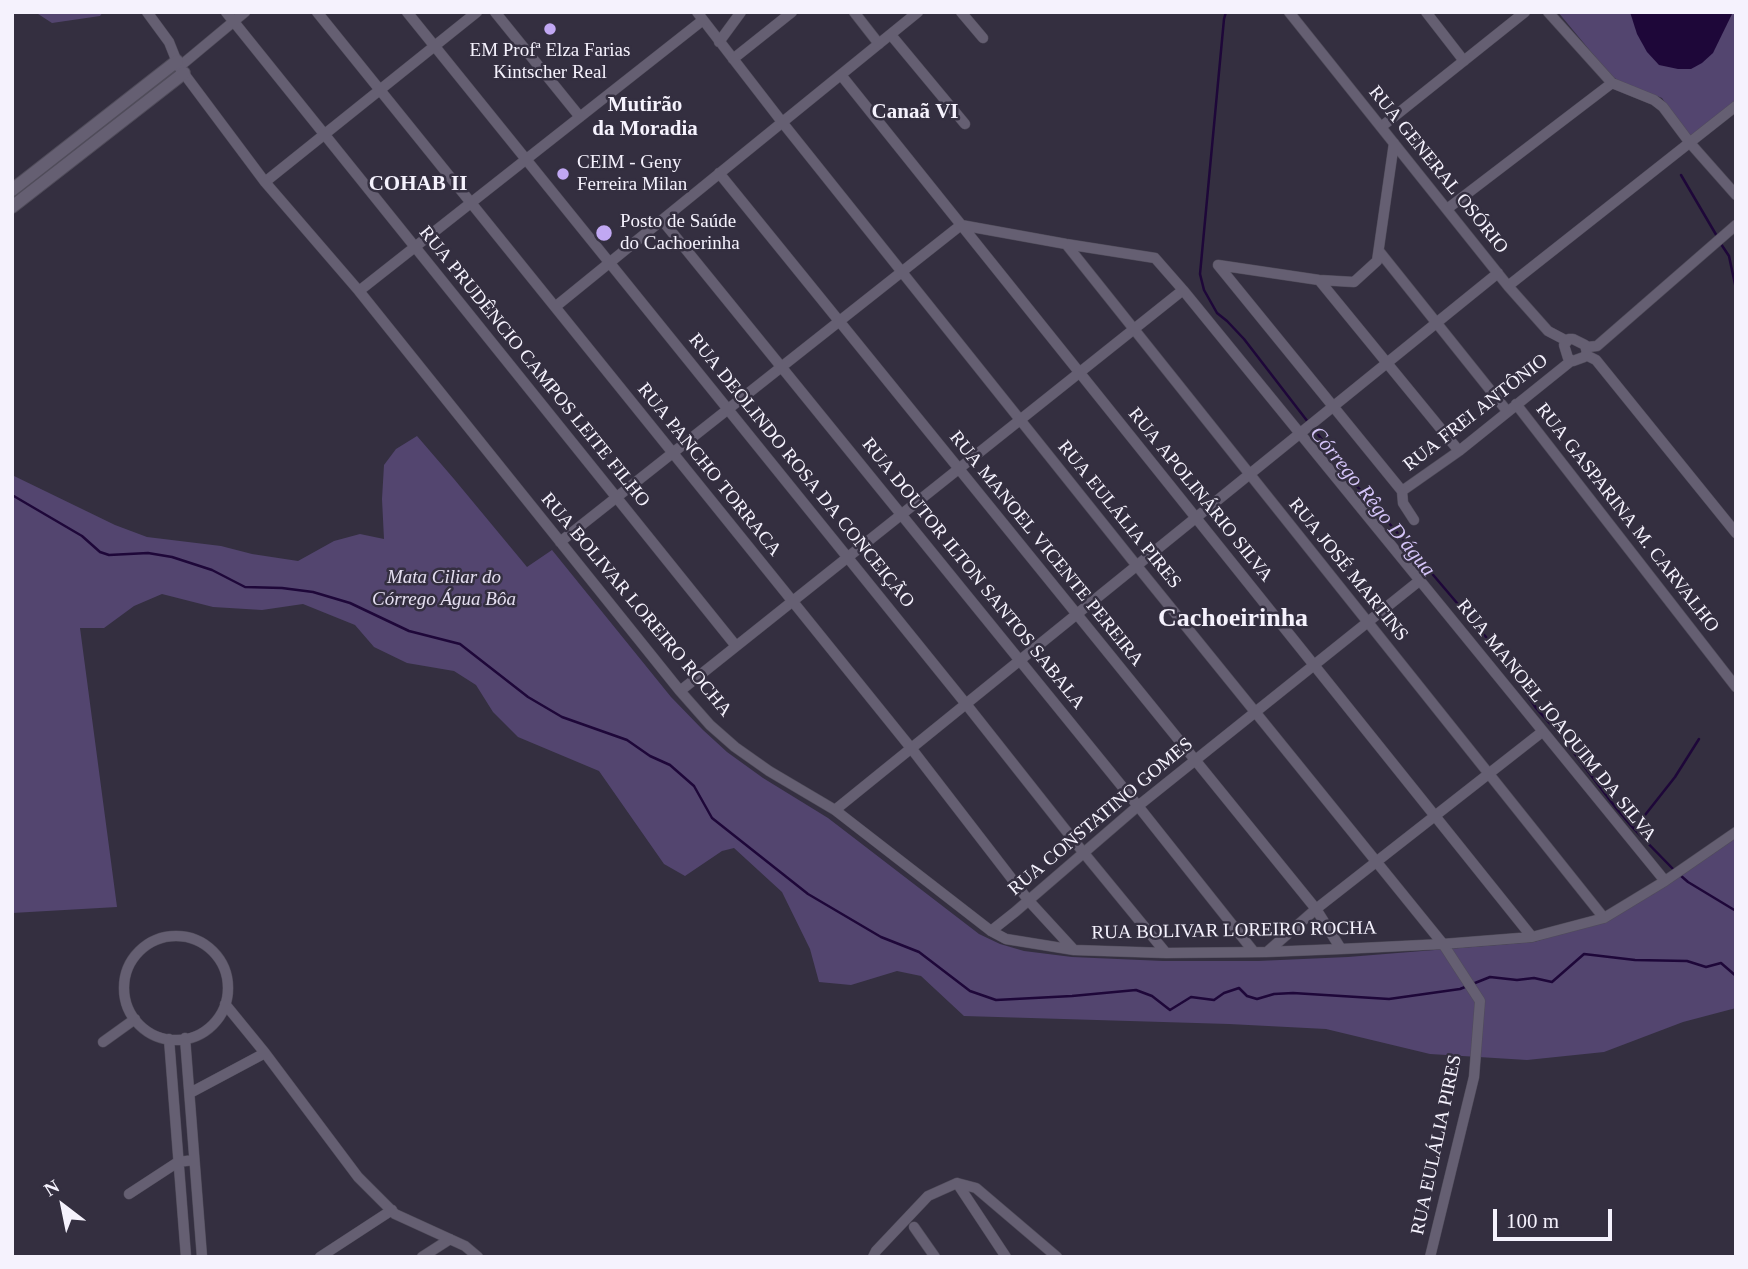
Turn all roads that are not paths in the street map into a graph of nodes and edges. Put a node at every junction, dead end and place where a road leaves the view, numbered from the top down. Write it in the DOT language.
graph roads {
  1 [pos="147,12"];
  2 [pos="226,12"];
  3 [pos="245,12"];
  4 [pos="317,12"];
  5 [pos="407,12"];
  6 [pos="477,12"];
  7 [pos="495,12"];
  8 [pos="741,12"];
  9 [pos="792,12"];
  10 [pos="854,12"];
  11 [pos="918,12"];
  12 [pos="961,12"];
  13 [pos="1289,12"];
  14 [pos="1426,12"];
  15 [pos="1525,12"];
  16 [pos="1548,12"];
  17 [pos="700,16"];
  18 [pos="234,22"];
  19 [pos="891,35"];
  20 [pos="982,38"];
  21 [pos="719,41"];
  22 [pos="879,44"];
  23 [pos="435,46"];
  24 [pos="733,59"];
  25 [pos="1464,61"];
  26 [pos="180,67"];
  27 [pos="841,75"];
  28 [pos="1612,83"];
  29 [pos="380,90"];
  30 [pos="1736,106"];
  31 [pos="580,117"];
  32 [pos="782,122"];
  33 [pos="964,124"];
  34 [pos="1381,127"];
  35 [pos="325,135"];
  36 [pos="1690,142"];
  37 [pos="1394,143"];
  38 [pos="526,159"];
  39 [pos="719,173"];
  40 [pos="265,182"];
  41 [pos="12,190"];
  42 [pos="1736,195"];
  43 [pos="471,203"];
  44 [pos="12,207"];
  45 [pos="1447,209"];
  46 [pos="662,220"];
  47 [pos="961,225"];
  48 [pos="1736,225"];
  49 [pos="1066,244"];
  50 [pos="415,247"];
  51 [pos="1379,251"];
  52 [pos="610,262"];
  53 [pos="902,272"];
  54 [pos="1498,273"];
  55 [pos="1319,280"];
  56 [pos="1508,286"];
  57 [pos="1183,290"];
  58 [pos="359,291"];
  59 [pos="555,307"];
  60 [pos="839,321"];
  61 [pos="1437,323"];
  62 [pos="1133,329"];
  63 [pos="1567,341"];
  64 [pos="1586,351"];
  65 [pos="1571,361"];
  66 [pos="1388,364"];
  67 [pos="782,367"];
  68 [pos="1079,372"];
  69 [pos="1334,407"];
  70 [pos="1511,408"];
  71 [pos="728,409"];
  72 [pos="1020,419"];
  73 [pos="1302,433"];
  74 [pos="1458,451"];
  75 [pos="673,453"];
  76 [pos="958,468"];
  77 [pos="1250,475"];
  78 [pos="1402,491"];
  79 [pos="617,498"];
  80 [pos="901,514"];
  81 [pos="1196,518"];
  82 [pos="1414,520"];
  83 [pos="1736,533"];
  84 [pos="560,542"];
  85 [pos="848,557"];
  86 [pos="1137,566"];
  87 [pos="1419,581"];
  88 [pos="792,601"];
  89 [pos="1077,614"];
  90 [pos="1367,622"];
  91 [pos="736,646"];
  92 [pos="1020,661"];
  93 [pos="1314,665"];
  94 [pos="1736,687"];
  95 [pos="680,691"];
  96 [pos="966,704"];
  97 [pos="1256,712"];
  98 [pos="1542,732"];
  99 [pos="911,748"];
  100 [pos="1195,761"];
  101 [pos="1488,774"];
  102 [pos="1138,806"];
  103 [pos="835,810"];
  104 [pos="1435,816"];
  105 [pos="1736,832"];
  106 [pos="1083,852"];
  107 [pos="1376,862"];
  108 [pos="1669,878"];
  109 [pos="1029,901"];
  110 [pos="1316,909"];
  111 [pos="1604,918"];
  112 [pos="991,931"];
  113 [pos="1532,937"];
  114 [pos="1443,944"];
  115 [pos="1341,949"];
  116 [pos="1074,950"];
  117 [pos="1254,952"];
  118 [pos="1266,952"];
  119 [pos="1166,953"];
  120 [pos="225,1004"];
  121 [pos="135,1019"];
  122 [pos="185,1038"];
  123 [pos="169,1039"];
  124 [pos="103,1042"];
  125 [pos="265,1053"];
  126 [pos="190,1093"];
  127 [pos="194,1160"];
  128 [pos="178,1162"];
  129 [pos="957,1184"];
  130 [pos="129,1194"];
  131 [pos="392,1210"];
  132 [pos="914,1227"];
  133 [pos="450,1239"];
  134 [pos="186,1257"];
  135 [pos="202,1257"];
  136 [pos="320,1257"];
  137 [pos="422,1257"];
  138 [pos="478,1257"];
  139 [pos="873,1257"];
  140 [pos="935,1257"];
  141 [pos="1006,1257"];
  142 [pos="1057,1257"];
  143 [pos="1430,1257"];
  1 -- 26 [label="street, RUA BOLIVAR LOREIRO ROCHA"];
  2 -- 18 [label="street, RUA PRUDÊNCIO CAMPOS LEITE FILHO"];
  3 -- 18 [label="street"];
  4 -- 29 [label="street, RUA PANCHO TORRACA"];
  5 -- 23 [label="street, RUA DEOLINDO ROSA DA CONCEIÇÃO"];
  6 -- 23 [label="street"];
  7 -- 31 [label="street"];
  8 -- 21 [label="street"];
  9 -- 24 [label="street"];
  10 -- 22 [label="street"];
  11 -- 19 [label="street"];
  12 -- 20 [label="street"];
  13 -- 34 [label="street, RUA GENERAL OSÓRIO"];
  14 -- 25 [label="street"];
  15 -- 25 [label="street"];
  16 -- 28 [label="street"];
  17 -- 21 [label="street, RUA EULÁLIA PIRES"];
  17 -- 31 [label="street"];
  18 -- 26 [label="street"];
  18 -- 35 [label="street, RUA PRUDÊNCIO CAMPOS LEITE FILHO"];
  19 -- 22 [label="street"];
  19 -- 33 [label="street"];
  21 -- 24 [label="street, RUA EULÁLIA PIRES"];
  22 -- 27 [label="street"];
  23 -- 29 [label="street"];
  23 -- 38 [label="street, RUA DEOLINDO ROSA DA CONCEIÇÃO"];
  24 -- 32 [label="street, RUA EULÁLIA PIRES"];
  25 -- 34 [label="street"];
  26 -- 40 [label="street, RUA BOLIVAR LOREIRO ROCHA"];
  26 -- 41 [label="street"];
  26 -- 44 [label="street"];
  27 -- 32 [label="street"];
  27 -- 47 [label="street, RUA APOLINÁRIO SILVA"];
  28 -- 36 [label="street"];
  28 -- 45 [label="street"];
  29 -- 35 [label="street"];
  29 -- 43 [label="street, RUA PANCHO TORRACA"];
  30 -- 36 [label="street"];
  31 -- 38 [label="street"];
  32 -- 39 [label="street"];
  32 -- 53 [label="street, RUA EULÁLIA PIRES"];
  34 -- 37 [label="street, RUA GENERAL OSÓRIO"];
  35 -- 40 [label="street"];
  35 -- 50 [label="street, RUA PRUDÊNCIO CAMPOS LEITE FILHO"];
  36 -- 42 [label="street"];
  36 -- 56 [label="street"];
  37 -- 45 [label="street, RUA GENERAL OSÓRIO"];
  37 -- 51 [label="street"];
  38 -- 43 [label="street"];
  38 -- 52 [label="street, RUA DEOLINDO ROSA DA CONCEIÇÃO"];
  39 -- 46 [label="street"];
  39 -- 60 [label="street, RUA MANOEL VICENTE PEREIRA"];
  40 -- 58 [label="street, RUA BOLIVAR LOREIRO ROCHA"];
  43 -- 50 [label="street"];
  43 -- 59 [label="street, RUA PANCHO TORRACA"];
  45 -- 54 [label="street, RUA GENERAL OSÓRIO"];
  46 -- 52 [label="street"];
  46 -- 67 [label="street, RUA DOUTOR ILTON SANTOS SABALA"];
  47 -- 49 [label="street"];
  47 -- 53 [label="street"];
  47 -- 68 [label="street, RUA APOLINÁRIO SILVA"];
  48 -- 64 [label="street"];
  49 -- 57 [label="street, RUA MANOEL JOAQUIM DA SILVA"];
  49 -- 62 [label="street, RUA JOSÉ MARTINS"];
  50 -- 58 [label="street"];
  50 -- 79 [label="street, RUA PRUDÊNCIO CAMPOS LEITE FILHO"];
  51 -- 55 [label="street"];
  51 -- 61 [label="street, RUA GASPARINA M. CARVALHO"];
  52 -- 59 [label="street"];
  52 -- 71 [label="street, RUA DEOLINDO ROSA DA CONCEIÇÃO"];
  53 -- 60 [label="street"];
  53 -- 72 [label="street, RUA EULÁLIA PIRES"];
  54 -- 56 [label="street, RUA GENERAL OSÓRIO"];
  54 -- 61 [label="street"];
  55 -- 66 [label="street"];
  55 -- 69 [label="street"];
  56 -- 63 [label="street, RUA GENERAL OSÓRIO"];
  57 -- 62 [label="street"];
  57 -- 73 [label="street, RUA MANOEL JOAQUIM DA SILVA"];
  58 -- 84 [label="street, RUA BOLIVAR LOREIRO ROCHA"];
  59 -- 75 [label="street, RUA PANCHO TORRACA"];
  60 -- 67 [label="street"];
  60 -- 76 [label="street, RUA MANOEL VICENTE PEREIRA"];
  61 -- 66 [label="street"];
  61 -- 70 [label="street, RUA GASPARINA M. CARVALHO"];
  62 -- 68 [label="street"];
  62 -- 77 [label="street, RUA JOSÉ MARTINS"];
  63 -- 64 [label="street"];
  63 -- 65 [label="street"];
  64 -- 65 [label="street"];
  64 -- 83 [label="street"];
  65 -- 70 [label="street, RUA FREI ANTÔNIO"];
  66 -- 69 [label="street"];
  66 -- 74 [label="street"];
  67 -- 71 [label="street"];
  67 -- 80 [label="street, RUA DOUTOR ILTON SANTOS SABALA"];
  68 -- 72 [label="street"];
  68 -- 81 [label="street, RUA APOLINÁRIO SILVA"];
  69 -- 73 [label="street"];
  69 -- 78 [label="street"];
  70 -- 74 [label="street, RUA FREI ANTÔNIO"];
  70 -- 94 [label="street, RUA GASPARINA M. CARVALHO"];
  71 -- 75 [label="street"];
  71 -- 85 [label="street, RUA DEOLINDO ROSA DA CONCEIÇÃO"];
  72 -- 76 [label="street"];
  72 -- 86 [label="street, RUA EULÁLIA PIRES"];
  73 -- 77 [label="street"];
  73 -- 87 [label="street, RUA MANOEL JOAQUIM DA SILVA"];
  74 -- 78 [label="street, RUA FREI ANTÔNIO"];
  75 -- 79 [label="street"];
  75 -- 88 [label="street, RUA PANCHO TORRACA"];
  76 -- 80 [label="street"];
  76 -- 89 [label="street, RUA MANOEL VICENTE PEREIRA"];
  77 -- 81 [label="street"];
  77 -- 90 [label="street, RUA JOSÉ MARTINS"];
  78 -- 82 [label="street"];
  79 -- 84 [label="street"];
  79 -- 91 [label="street, RUA PRUDÊNCIO CAMPOS LEITE FILHO"];
  80 -- 85 [label="street"];
  80 -- 92 [label="street, RUA DOUTOR ILTON SANTOS SABALA"];
  81 -- 86 [label="street"];
  81 -- 93 [label="street, RUA APOLINÁRIO SILVA"];
  84 -- 95 [label="street, RUA BOLIVAR LOREIRO ROCHA"];
  85 -- 88 [label="street"];
  85 -- 96 [label="street, RUA DEOLINDO ROSA DA CONCEIÇÃO"];
  86 -- 89 [label="street"];
  86 -- 97 [label="street, RUA EULÁLIA PIRES"];
  87 -- 90 [label="street"];
  87 -- 98 [label="street, RUA MANOEL JOAQUIM DA SILVA"];
  88 -- 91 [label="street"];
  88 -- 99 [label="street, RUA PANCHO TORRACA"];
  89 -- 92 [label="street"];
  89 -- 100 [label="street, RUA MANOEL VICENTE PEREIRA"];
  90 -- 93 [label="street"];
  90 -- 101 [label="street, RUA JOSÉ MARTINS"];
  91 -- 95 [label="street"];
  92 -- 96 [label="street"];
  92 -- 102 [label="street, RUA DOUTOR ILTON SANTOS SABALA"];
  93 -- 97 [label="street"];
  93 -- 104 [label="street, RUA APOLINÁRIO SILVA"];
  95 -- 103 [label="street, RUA BOLIVAR LOREIRO ROCHA"];
  96 -- 99 [label="street"];
  96 -- 106 [label="street, RUA DEOLINDO ROSA DA CONCEIÇÃO"];
  97 -- 100 [label="street, RUA CONSTATINO GOMES"];
  97 -- 107 [label="street, RUA EULÁLIA PIRES"];
  98 -- 101 [label="street"];
  98 -- 108 [label="street, RUA MANOEL JOAQUIM DA SILVA"];
  99 -- 103 [label="street"];
  99 -- 109 [label="street, RUA PANCHO TORRACA"];
  100 -- 102 [label="street, RUA CONSTATINO GOMES"];
  100 -- 110 [label="street, RUA MANOEL VICENTE PEREIRA"];
  101 -- 104 [label="street"];
  101 -- 111 [label="street, RUA JOSÉ MARTINS"];
  102 -- 106 [label="street, RUA CONSTATINO GOMES"];
  102 -- 117 [label="street, RUA DOUTOR ILTON SANTOS SABALA"];
  103 -- 112 [label="street, RUA BOLIVAR LOREIRO ROCHA"];
  104 -- 107 [label="street"];
  104 -- 113 [label="street, RUA APOLINÁRIO SILVA"];
  105 -- 108 [label="street, RUA BOLIVAR LOREIRO ROCHA"];
  106 -- 109 [label="street, RUA CONSTATINO GOMES"];
  106 -- 119 [label="street, RUA DEOLINDO ROSA DA CONCEIÇÃO"];
  107 -- 110 [label="street"];
  107 -- 114 [label="street, RUA EULÁLIA PIRES"];
  108 -- 111 [label="street, RUA BOLIVAR LOREIRO ROCHA"];
  109 -- 112 [label="street, RUA CONSTATINO GOMES"];
  109 -- 116 [label="street, RUA PANCHO TORRACA"];
  110 -- 115 [label="street, RUA MANOEL VICENTE PEREIRA"];
  110 -- 118 [label="street"];
  111 -- 113 [label="street, RUA BOLIVAR LOREIRO ROCHA"];
  112 -- 116 [label="street, RUA BOLIVAR LOREIRO ROCHA"];
  113 -- 114 [label="street, RUA BOLIVAR LOREIRO ROCHA"];
  114 -- 115 [label="street, RUA BOLIVAR LOREIRO ROCHA"];
  114 -- 143 [label="street, RUA EULÁLIA PIRES"];
  115 -- 118 [label="street, RUA BOLIVAR LOREIRO ROCHA"];
  116 -- 119 [label="street, RUA BOLIVAR LOREIRO ROCHA"];
  117 -- 118 [label="street, RUA BOLIVAR LOREIRO ROCHA"];
  117 -- 119 [label="street, RUA BOLIVAR LOREIRO ROCHA"];
  120 -- 121 [label="street"];
  120 -- 122 [label="street"];
  120 -- 125 [label="street"];
  121 -- 123 [label="street"];
  121 -- 124 [label="street"];
  122 -- 123 [label="street"];
  122 -- 126 [label="street"];
  123 -- 128 [label="street"];
  125 -- 126 [label="street"];
  125 -- 131 [label="street"];
  126 -- 127 [label="street"];
  127 -- 128 [label="street"];
  127 -- 135 [label="street"];
  128 -- 130 [label="street"];
  128 -- 134 [label="street"];
  129 -- 139 [label="street"];
  129 -- 141 [label="street"];
  129 -- 142 [label="street"];
  131 -- 133 [label="street"];
  131 -- 136 [label="street"];
  132 -- 140 [label="street"];
  133 -- 137 [label="street"];
  133 -- 138 [label="street"];
}
